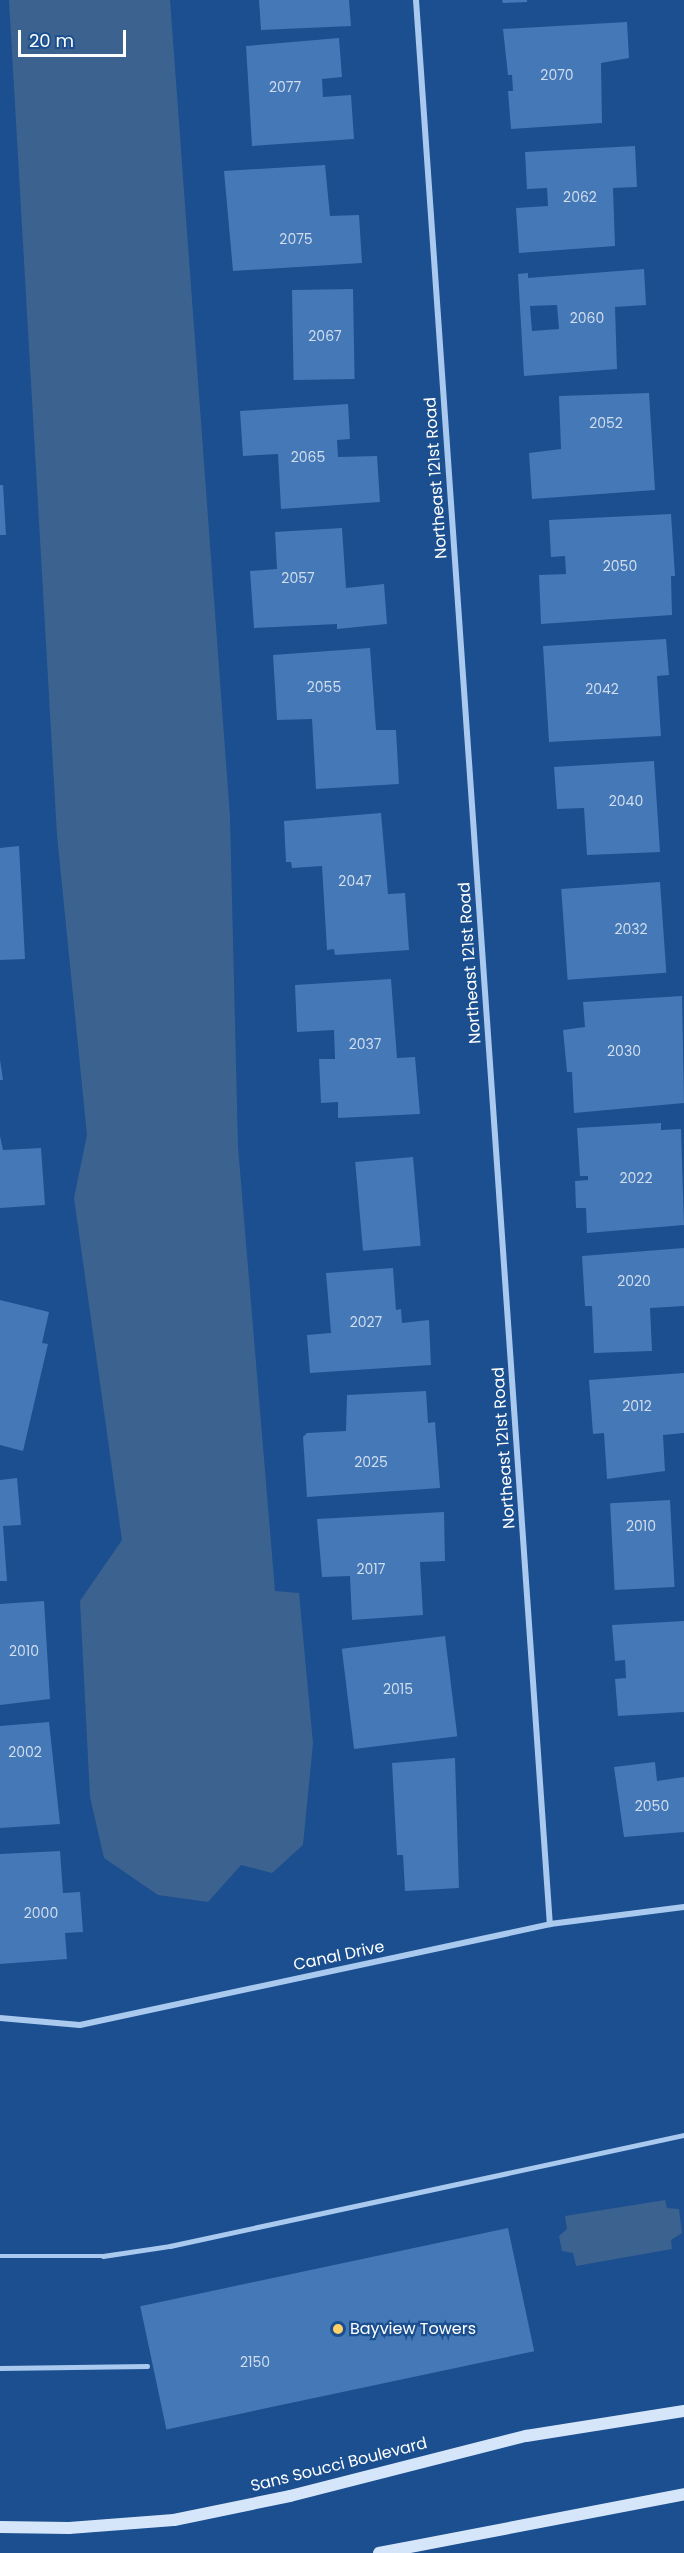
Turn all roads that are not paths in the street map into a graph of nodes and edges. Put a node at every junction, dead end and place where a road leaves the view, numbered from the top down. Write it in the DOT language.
graph roads {
  1 [pos="416,0"];
  2 [pos="684,1907"];
  3 [pos="550,1924"];
  4 [pos="0,2018"];
  5 [pos="684,2135"];
  6 [pos="0,2256"];
  7 [pos="147,2366"];
  8 [pos="0,2368"];
  9 [pos="684,2411"];
  10 [pos="684,2494"];
  11 [pos="0,2528"];
  12 [pos="379,2553"];
  1 -- 3 [label="street, Northeast 121st Road"];
  2 -- 3 [label="street, Canal Drive"];
  3 -- 4 [label="street, Canal Drive"];
  5 -- 6 [label="lane"];
  7 -- 8 [label="lane"];
  9 -- 11 [label="street, Sans Soucci Boulevard"];
  10 -- 12 [label="street"];
}
